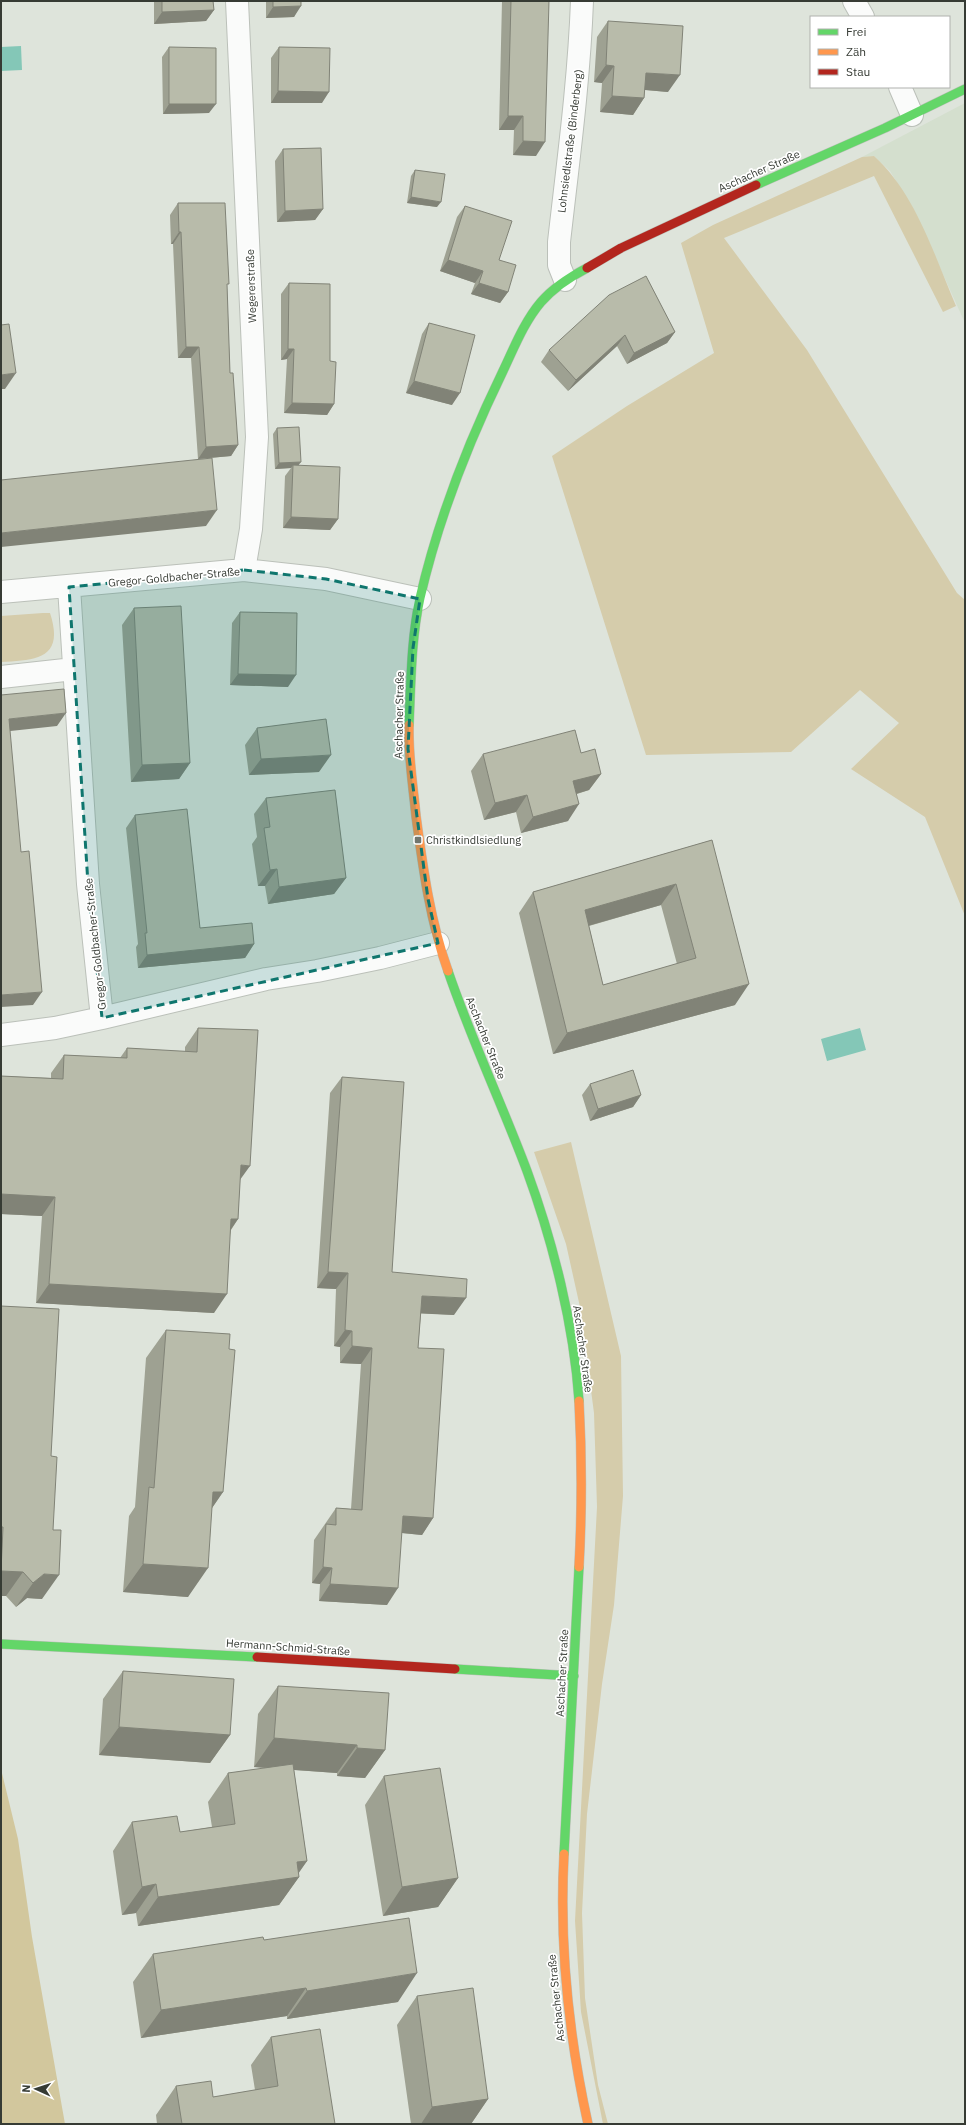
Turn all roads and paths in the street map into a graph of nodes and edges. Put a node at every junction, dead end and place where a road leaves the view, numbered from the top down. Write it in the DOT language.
graph roads {
  1 [pos="237,1"];
  2 [pos="582,1"];
  3 [pos="854,1"];
  4 [pos="862,16"];
  5 [pos="900,88"];
  6 [pos="965,89"];
  7 [pos="912,115"];
  8 [pos="565,280"];
  9 [pos="244,570"];
  10 [pos="69,587"];
  11 [pos="1,592"];
  12 [pos="420,599"];
  13 [pos="74,669"];
  14 [pos="1,676"];
  15 [pos="438,943"];
  16 [pos="102,1018"];
  17 [pos="1,1035"];
  18 [pos="1,1644"];
  19 [pos="574,1676"];
  20 [pos="588,2124"];
  1 -- 9 [label="street, Wegererstraße"];
  2 -- 8 [label="street, Lohnsiedlstraße (Binderberg)"];
  3 -- 4 [label="street"];
  5 -- 7 [label="street"];
  6 -- 7 [label="street, Aschacher Straße"];
  7 -- 8 [label="street, Aschacher Straße"];
  8 -- 12 [label="street, Aschacher Straße"];
  9 -- 10 [label="street, Gregor-Goldbacher-Straße"];
  9 -- 12 [label="street, Gregor-Goldbacher-Straße"];
  10 -- 11 [label="street, Gregor-Goldbacher-Straße"];
  10 -- 13 [label="street, Gregor-Goldbacher-Straße"];
  12 -- 15 [label="street, Aschacher Straße"];
  13 -- 14 [label="street"];
  13 -- 16 [label="street, Gregor-Goldbacher-Straße"];
  15 -- 16 [label="street, Gregor-Goldbacher-Straße"];
  15 -- 19 [label="street, Aschacher Straße"];
  16 -- 17 [label="street"];
  18 -- 19 [label="street, Hermann-Schmid-Straße"];
  19 -- 20 [label="street, Aschacher Straße"];
}
